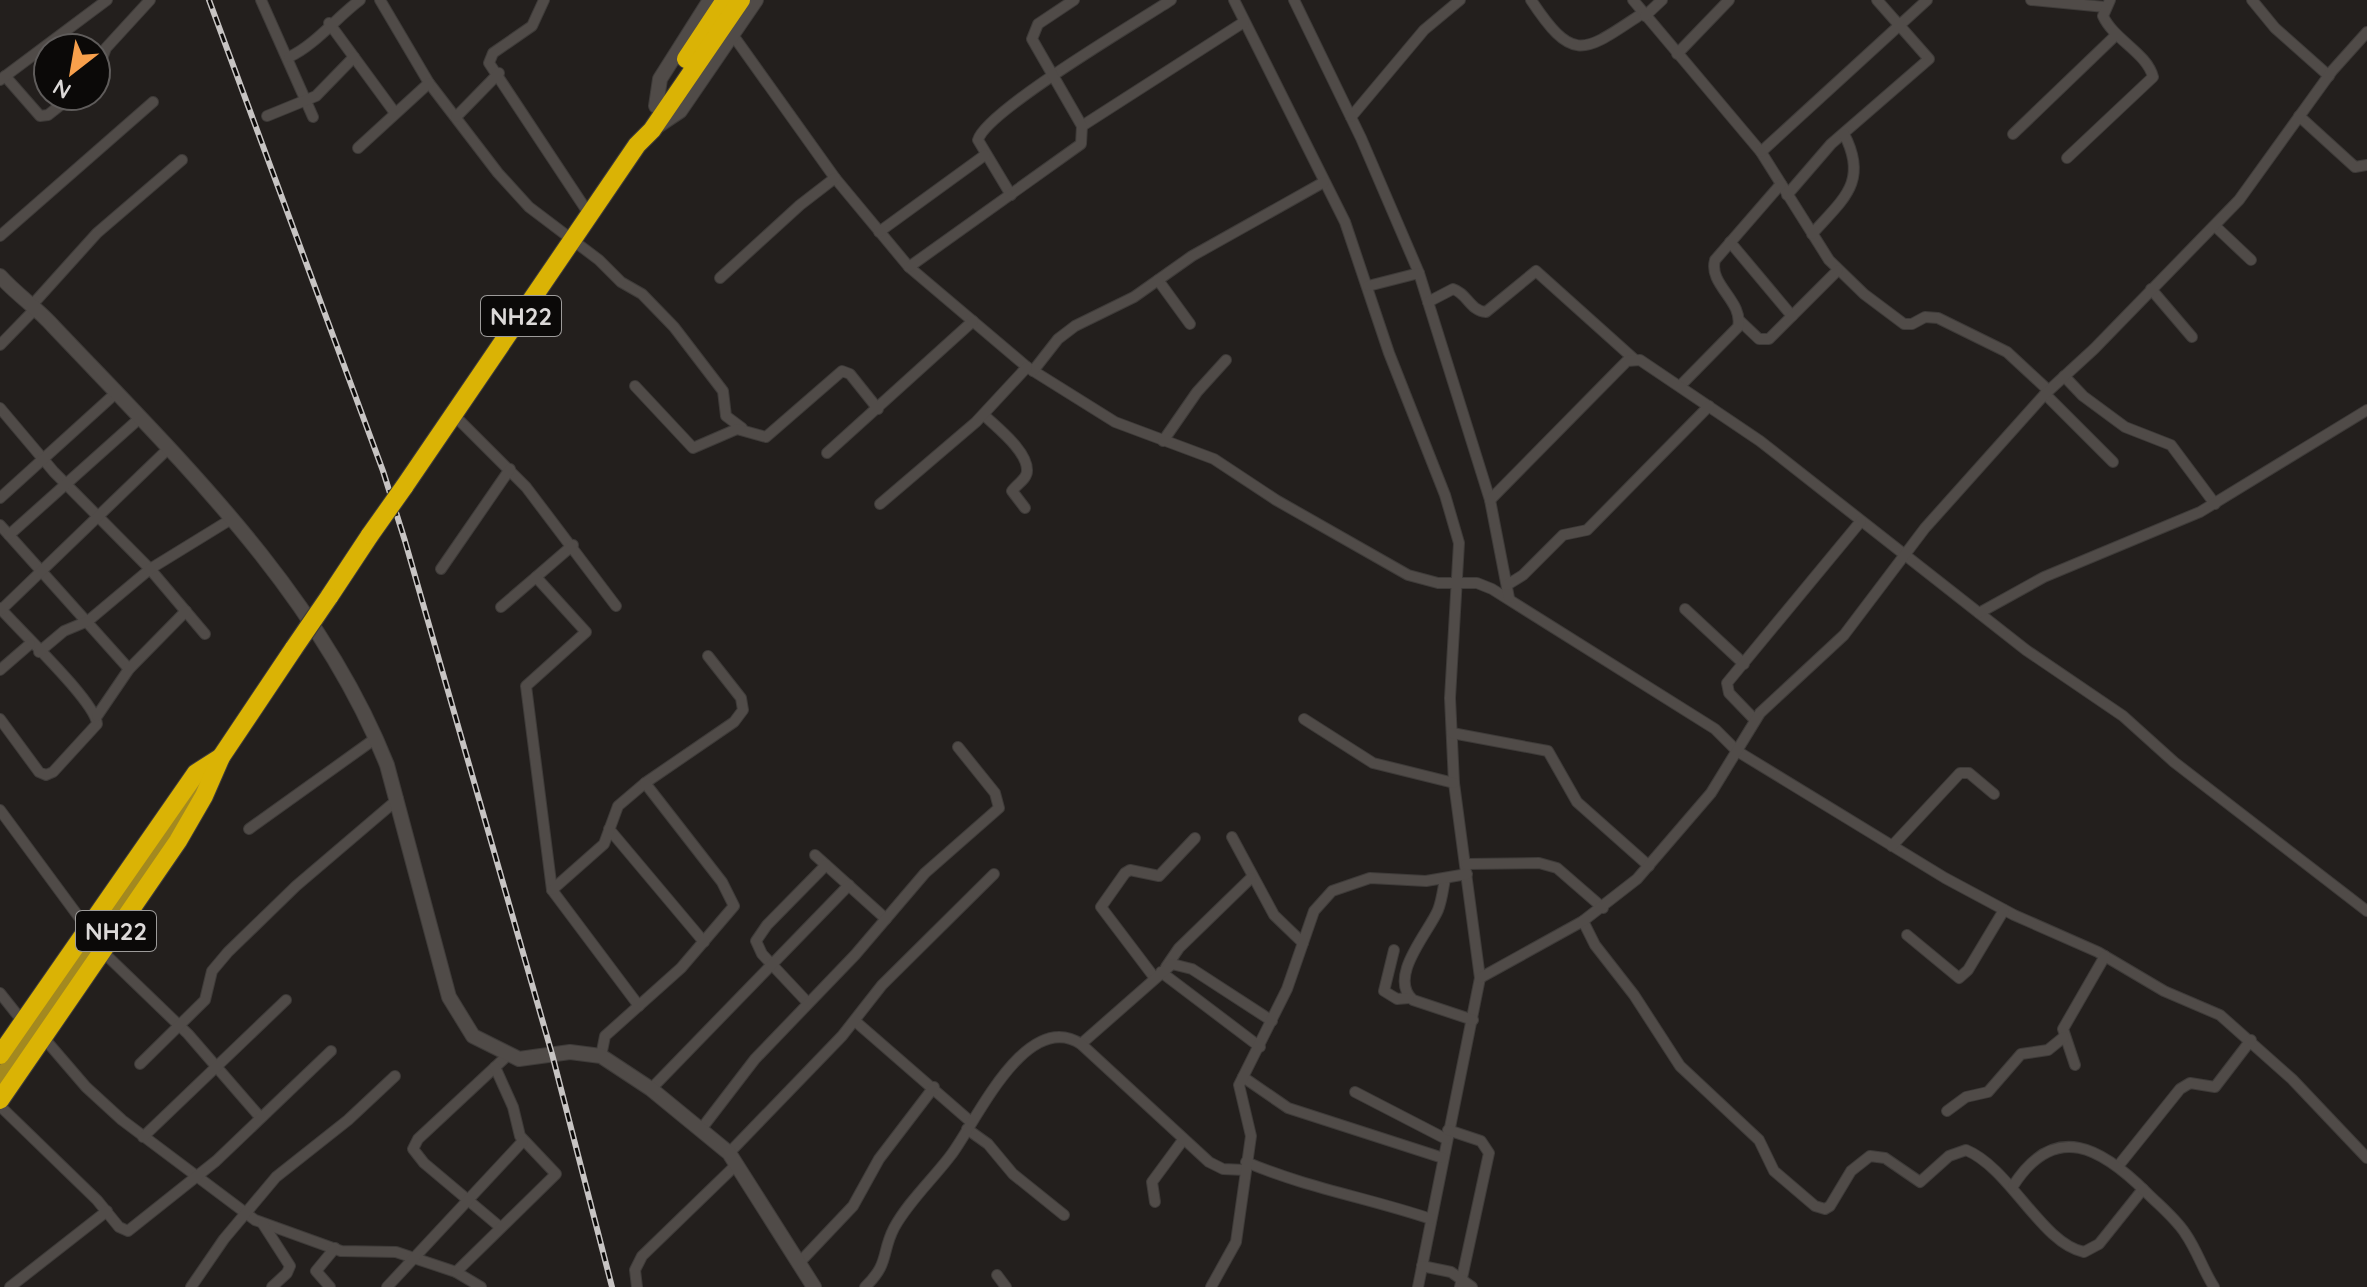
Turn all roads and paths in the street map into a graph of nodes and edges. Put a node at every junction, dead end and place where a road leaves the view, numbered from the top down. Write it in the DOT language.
graph roads {
  1 [pos="107,0"];
  2 [pos="150,0"];
  3 [pos="261,0"];
  4 [pos="360,0"];
  5 [pos="380,0"];
  6 [pos="544,0"];
  7 [pos="725,0"];
  8 [pos="741,0"];
  9 [pos="756,0"];
  10 [pos="1074,0"];
  11 [pos="1171,0"];
  12 [pos="1234,0"];
  13 [pos="1294,0"];
  14 [pos="1460,0"];
  15 [pos="1531,0"];
  16 [pos="1633,0"];
  17 [pos="1662,0"];
  18 [pos="1729,0"];
  19 [pos="1877,0"];
  20 [pos="1927,0"];
  21 [pos="2031,0"];
  22 [pos="2252,0"];
  23 [pos="2108,3"];
  24 [pos="1644,14"];
  25 [pos="720,19"];
  26 [pos="1244,22"];
  27 [pos="329,23"];
  28 [pos="1900,26"];
  29 [pos="2367,32"];
  30 [pos="2115,36"];
  31 [pos="112,41"];
  32 [pos="1677,54"];
  33 [pos="289,57"];
  34 [pos="354,57"];
  35 [pos="499,73"];
  36 [pos="2329,76"];
  37 [pos="1052,77"];
  38 [pos="2,78"];
  39 [pos="429,83"];
  40 [pos="307,101"];
  41 [pos="153,102"];
  42 [pos="32,108"];
  43 [pos="395,113"];
  44 [pos="267,116"];
  45 [pos="2299,116"];
  46 [pos="313,117"];
  47 [pos="456,117"];
  48 [pos="1351,117"];
  49 [pos="1082,126"];
  50 [pos="1844,134"];
  51 [pos="2013,134"];
  52 [pos="637,145"];
  53 [pos="358,148"];
  54 [pos="1761,152"];
  55 [pos="985,155"];
  56 [pos="2067,158"];
  57 [pos="182,160"];
  58 [pos="2367,165"];
  59 [pos="835,178"];
  60 [pos="1324,182"];
  61 [pos="1781,184"];
  62 [pos="1011,195"];
  63 [pos="1787,195"];
  64 [pos="589,214"];
  65 [pos="2215,226"];
  66 [pos="879,232"];
  67 [pos="1812,234"];
  68 [pos="0,236"];
  69 [pos="571,241"];
  70 [pos="1730,242"];
  71 [pos="2251,260"];
  72 [pos="909,267"];
  73 [pos="1838,270"];
  74 [pos="1419,273"];
  75 [pos="0,276"];
  76 [pos="720,278"];
  77 [pos="1158,280"];
  78 [pos="1368,286"];
  79 [pos="2151,289"];
  80 [pos="1428,302"];
  81 [pos="35,306"];
  82 [pos="1792,316"];
  83 [pos="1739,320"];
  84 [pos="973,321"];
  85 [pos="1190,324"];
  86 [pos="2192,337"];
  87 [pos="0,345"];
  88 [pos="1634,359"];
  89 [pos="1226,360"];
  90 [pos="1030,369"];
  91 [pos="2064,376"];
  92 [pos="635,386"];
  93 [pos="1680,386"];
  94 [pos="117,392"];
  95 [pos="2046,392"];
  96 [pos="1709,406"];
  97 [pos="0,408"];
  98 [pos="878,409"];
  99 [pos="2367,410"];
  100 [pos="453,414"];
  101 [pos="984,415"];
  102 [pos="141,417"];
  103 [pos="742,428"];
  104 [pos="1163,441"];
  105 [pos="170,447"];
  106 [pos="827,453"];
  107 [pos="43,459"];
  108 [pos="2113,462"];
  109 [pos="510,469"];
  110 [pos="66,485"];
  111 [pos="0,498"];
  112 [pos="1490,500"];
  113 [pos="880,504"];
  114 [pos="2215,504"];
  115 [pos="1025,508"];
  116 [pos="100,518"];
  117 [pos="233,518"];
  118 [pos="1861,521"];
  119 [pos="0,525"];
  120 [pos="9,535"];
  121 [pos="573,545"];
  122 [pos="1905,555"];
  123 [pos="150,569"];
  124 [pos="441,569"];
  125 [pos="44,572"];
  126 [pos="536,577"];
  127 [pos="1458,583"];
  128 [pos="1507,585"];
  129 [pos="1509,598"];
  130 [pos="616,606"];
  131 [pos="501,607"];
  132 [pos="1,609"];
  133 [pos="1685,609"];
  134 [pos="186,611"];
  135 [pos="1979,613"];
  136 [pos="88,621"];
  137 [pos="205,634"];
  138 [pos="30,644"];
  139 [pos="39,652"];
  140 [pos="708,656"];
  141 [pos="1744,664"];
  142 [pos="129,669"];
  143 [pos="0,670"];
  144 [pos="97,716"];
  145 [pos="0,719"];
  146 [pos="1304,719"];
  147 [pos="1755,720"];
  148 [pos="1452,733"];
  149 [pos="376,738"];
  150 [pos="958,747"];
  151 [pos="1737,751"];
  152 [pos="221,757"];
  153 [pos="645,783"];
  154 [pos="1454,783"];
  155 [pos="1994,794"];
  156 [pos="398,799"];
  157 [pos="0,810"];
  158 [pos="249,829"];
  159 [pos="609,829"];
  160 [pos="1232,837"];
  161 [pos="1195,838"];
  162 [pos="1892,846"];
  163 [pos="815,855"];
  164 [pos="826,865"];
  165 [pos="1649,866"];
  166 [pos="1466,869"];
  167 [pos="994,874"];
  168 [pos="1251,878"];
  169 [pos="1445,879"];
  170 [pos="849,885"];
  171 [pos="552,890"];
  172 [pos="1603,908"];
  173 [pos="2004,910"];
  174 [pos="2367,911"];
  175 [pos="886,919"];
  176 [pos="1583,921"];
  177 [pos="87,928"];
  178 [pos="1907,935"];
  179 [pos="704,942"];
  180 [pos="1303,943"];
  181 [pos="1394,950"];
  182 [pos="102,951"];
  183 [pos="2105,956"];
  184 [pos="771,964"];
  185 [pos="1160,972"];
  186 [pos="1480,978"];
  187 [pos="0,993"];
  188 [pos="1409,998"];
  189 [pos="286,1000"];
  190 [pos="808,1003"];
  191 [pos="639,1006"];
  192 [pos="1473,1020"];
  193 [pos="855,1021"];
  194 [pos="1272,1021"];
  195 [pos="23,1022"];
  196 [pos="180,1026"];
  197 [pos="43,1037"];
  198 [pos="2064,1037"];
  199 [pos="2251,1040"];
  200 [pos="1081,1044"];
  201 [pos="1260,1047"];
  202 [pos="331,1051"];
  203 [pos="0,1055"];
  204 [pos="507,1056"];
  205 [pos="601,1056"];
  206 [pos="140,1064"];
  207 [pos="215,1065"];
  208 [pos="2075,1065"];
  209 [pos="495,1067"];
  210 [pos="395,1076"];
  211 [pos="1243,1077"];
  212 [pos="0,1079"];
  213 [pos="934,1087"];
  214 [pos="651,1089"];
  215 [pos="1355,1092"];
  216 [pos="0,1100"];
  217 [pos="0,1106"];
  218 [pos="1947,1111"];
  219 [pos="260,1117"];
  220 [pos="969,1126"];
  221 [pos="702,1128"];
  222 [pos="1447,1134"];
  223 [pos="143,1137"];
  224 [pos="1183,1140"];
  225 [pos="523,1141"];
  226 [pos="733,1158"];
  227 [pos="1443,1158"];
  228 [pos="2367,1158"];
  229 [pos="2119,1165"];
  230 [pos="1246,1166"];
  231 [pos="196,1176"];
  232 [pos="2013,1186"];
  233 [pos="2143,1189"];
  234 [pos="468,1199"];
  235 [pos="1155,1202"];
  236 [pos="107,1211"];
  237 [pos="244,1213"];
  238 [pos="1064,1215"];
  239 [pos="1431,1219"];
  240 [pos="263,1224"];
  241 [pos="500,1227"];
  242 [pos="335,1248"];
  243 [pos="413,1257"];
  244 [pos="799,1263"];
  245 [pos="1422,1266"];
  246 [pos="456,1272"];
  247 [pos="997,1275"];
  248 [pos="1460,1282"];
  249 [pos="478,1286"];
  250 [pos="10,1287"];
  251 [pos="191,1287"];
  252 [pos="272,1287"];
  253 [pos="330,1287"];
  254 [pos="387,1287"];
  255 [pos="637,1287"];
  256 [pos="814,1287"];
  257 [pos="865,1287"];
  258 [pos="1006,1287"];
  259 [pos="1211,1287"];
  260 [pos="1418,1287"];
  261 [pos="1472,1287"];
  262 [pos="2214,1287"];
  1 -- 38 [label="street"];
  2 -- 31 [label="street"];
  3 -- 33 [label="street"];
  4 -- 27 [label="street"];
  5 -- 39 [label="street"];
  6 -- 35 [label="street"];
  7 -- 25 [label="highway, NH22"];
  8 -- 25 [label="highway, NH22"];
  9 -- 25 [label="main road, NH22"];
  10 -- 37 [label="street"];
  11 -- 37 [label="street"];
  12 -- 26 [label="street"];
  13 -- 48 [label="street"];
  14 -- 48 [label="street"];
  15 -- 24 [label="street"];
  16 -- 24 [label="street"];
  17 -- 24 [label="street"];
  18 -- 32 [label="street"];
  19 -- 28 [label="street"];
  20 -- 28 [label="street"];
  21 -- 23 [label="street"];
  22 -- 36 [label="street"];
  23 -- 30 [label="street"];
  24 -- 32 [label="street"];
  25 -- 52 [label="highway, NH22"];
  25 -- 52 [label="highway, NH22"];
  25 -- 59 [label="street"];
  26 -- 49 [label="street"];
  26 -- 60 [label="street"];
  27 -- 33 [label="street"];
  27 -- 34 [label="street"];
  28 -- 50 [label="street"];
  28 -- 54 [label="street"];
  29 -- 36 [label="street"];
  30 -- 51 [label="street"];
  30 -- 56 [label="street"];
  32 -- 54 [label="street"];
  33 -- 40 [label="street"];
  34 -- 40 [label="street"];
  34 -- 43 [label="street"];
  35 -- 47 [label="street"];
  35 -- 64 [label="street"];
  36 -- 45 [label="street"];
  37 -- 49 [label="street"];
  37 -- 55 [label="street"];
  38 -- 42 [label="street"];
  39 -- 43 [label="street"];
  39 -- 47 [label="street"];
  40 -- 44 [label="street"];
  40 -- 46 [label="street"];
  41 -- 68 [label="street"];
  43 -- 53 [label="street"];
  45 -- 58 [label="street"];
  45 -- 65 [label="street"];
  47 -- 69 [label="street"];
  48 -- 74 [label="street"];
  49 -- 62 [label="street"];
  50 -- 63 [label="street"];
  50 -- 67 [label="street"];
  52 -- 64 [label="highway, NH22"];
  54 -- 61 [label="street"];
  55 -- 62 [label="street"];
  55 -- 66 [label="street"];
  57 -- 81 [label="street"];
  59 -- 66 [label="street"];
  59 -- 76 [label="street"];
  60 -- 77 [label="street"];
  60 -- 78 [label="street"];
  61 -- 63 [label="street"];
  61 -- 70 [label="street"];
  62 -- 72 [label="street"];
  63 -- 67 [label="street"];
  64 -- 69 [label="highway, NH22"];
  65 -- 71 [label="street"];
  65 -- 79 [label="street"];
  66 -- 72 [label="street"];
  67 -- 73 [label="street"];
  69 -- 100 [label="highway, NH22"];
  69 -- 103 [label="street"];
  70 -- 82 [label="street"];
  70 -- 83 [label="street"];
  72 -- 84 [label="street"];
  73 -- 82 [label="street"];
  73 -- 95 [label="street"];
  74 -- 78 [label="street"];
  74 -- 80 [label="street"];
  75 -- 81 [label="main road"];
  77 -- 85 [label="street"];
  77 -- 90 [label="street"];
  78 -- 127 [label="street"];
  79 -- 86 [label="street"];
  79 -- 91 [label="street"];
  80 -- 88 [label="street"];
  80 -- 112 [label="street"];
  81 -- 87 [label="street"];
  81 -- 94 [label="main road"];
  82 -- 83 [label="street"];
  83 -- 93 [label="street"];
  84 -- 90 [label="street"];
  84 -- 98 [label="street"];
  88 -- 93 [label="street"];
  88 -- 112 [label="street"];
  89 -- 104 [label="street"];
  90 -- 101 [label="street"];
  90 -- 104 [label="street"];
  91 -- 95 [label="street"];
  91 -- 114 [label="street"];
  92 -- 103 [label="street"];
  93 -- 96 [label="street"];
  94 -- 102 [label="main road"];
  94 -- 107 [label="street"];
  95 -- 108 [label="street"];
  95 -- 122 [label="street"];
  96 -- 118 [label="street"];
  96 -- 128 [label="street"];
  97 -- 107 [label="street"];
  98 -- 103 [label="street"];
  98 -- 106 [label="street"];
  99 -- 114 [label="street"];
  100 -- 109 [label="street"];
  100 -- 152 [label="highway, NH22, bridge"];
  101 -- 113 [label="street"];
  101 -- 115 [label="street"];
  102 -- 105 [label="main road"];
  102 -- 110 [label="street"];
  104 -- 127 [label="street"];
  105 -- 116 [label="street"];
  105 -- 117 [label="main road"];
  107 -- 110 [label="street"];
  107 -- 111 [label="street"];
  109 -- 121 [label="street"];
  109 -- 124 [label="street"];
  110 -- 116 [label="street"];
  110 -- 120 [label="street"];
  112 -- 128 [label="street"];
  114 -- 135 [label="street"];
  116 -- 123 [label="street"];
  116 -- 125 [label="street"];
  117 -- 123 [label="street"];
  117 -- 149 [label="main road"];
  118 -- 122 [label="street"];
  118 -- 141 [label="street"];
  119 -- 120 [label="street"];
  120 -- 125 [label="street"];
  121 -- 126 [label="street"];
  121 -- 130 [label="street"];
  122 -- 135 [label="street"];
  122 -- 147 [label="street"];
  123 -- 134 [label="street"];
  123 -- 136 [label="street"];
  125 -- 132 [label="street"];
  125 -- 136 [label="street"];
  126 -- 131 [label="street"];
  126 -- 171 [label="street"];
  127 -- 129 [label="street"];
  127 -- 148 [label="street"];
  128 -- 129 [label="street"];
  129 -- 151 [label="street"];
  132 -- 138 [label="street"];
  133 -- 141 [label="street"];
  134 -- 137 [label="street"];
  134 -- 142 [label="street"];
  135 -- 174 [label="street"];
  136 -- 139 [label="street"];
  136 -- 142 [label="street"];
  138 -- 139 [label="street"];
  138 -- 143 [label="street"];
  139 -- 144 [label="street"];
  140 -- 153 [label="street"];
  141 -- 147 [label="street"];
  142 -- 144 [label="street"];
  144 -- 145 [label="street"];
  146 -- 154 [label="street"];
  147 -- 151 [label="street"];
  148 -- 154 [label="street"];
  148 -- 165 [label="street"];
  149 -- 156 [label="main road"];
  149 -- 158 [label="street"];
  150 -- 175 [label="street"];
  151 -- 162 [label="street"];
  151 -- 165 [label="street"];
  152 -- 177 [label="highway, NH22"];
  152 -- 182 [label="highway, NH22"];
  152 -- 212 [label="main road"];
  153 -- 159 [label="street"];
  153 -- 179 [label="street"];
  154 -- 166 [label="street"];
  155 -- 162 [label="street"];
  156 -- 196 [label="street"];
  156 -- 204 [label="main road"];
  157 -- 177 [label="street"];
  159 -- 171 [label="street"];
  159 -- 179 [label="street"];
  160 -- 168 [label="street"];
  161 -- 185 [label="street"];
  162 -- 173 [label="street"];
  163 -- 164 [label="street"];
  164 -- 170 [label="street"];
  164 -- 184 [label="street"];
  165 -- 172 [label="street"];
  166 -- 169 [label="street"];
  166 -- 172 [label="street"];
  166 -- 186 [label="street"];
  167 -- 193 [label="street"];
  168 -- 180 [label="street"];
  168 -- 185 [label="street"];
  169 -- 180 [label="street"];
  169 -- 188 [label="street"];
  170 -- 175 [label="street"];
  170 -- 184 [label="street"];
  171 -- 191 [label="street"];
  172 -- 176 [label="street"];
  173 -- 178 [label="street"];
  173 -- 183 [label="street"];
  175 -- 190 [label="street"];
  176 -- 186 [label="street"];
  176 -- 232 [label="street"];
  177 -- 195 [label="highway, NH22"];
  179 -- 191 [label="street"];
  180 -- 194 [label="street"];
  181 -- 188 [label="street"];
  182 -- 196 [label="street"];
  182 -- 197 [label="highway, NH22"];
  183 -- 198 [label="street"];
  183 -- 199 [label="street"];
  184 -- 190 [label="street"];
  184 -- 214 [label="street"];
  185 -- 194 [label="street"];
  185 -- 200 [label="street"];
  185 -- 201 [label="street"];
  186 -- 192 [label="street"];
  187 -- 195 [label="street"];
  188 -- 192 [label="street"];
  189 -- 207 [label="street"];
  190 -- 221 [label="street"];
  191 -- 205 [label="street"];
  192 -- 222 [label="street"];
  193 -- 213 [label="street"];
  193 -- 226 [label="street"];
  194 -- 201 [label="street"];
  195 -- 203 [label="highway, NH22"];
  196 -- 206 [label="street"];
  196 -- 207 [label="street"];
  197 -- 216 [label="highway, NH22"];
  197 -- 223 [label="street"];
  198 -- 208 [label="street"];
  198 -- 218 [label="street"];
  199 -- 228 [label="street"];
  199 -- 229 [label="street"];
  200 -- 220 [label="street"];
  200 -- 224 [label="street"];
  201 -- 211 [label="street"];
  202 -- 219 [label="street"];
  204 -- 205 [label="main road"];
  204 -- 209 [label="street"];
  205 -- 214 [label="main road"];
  207 -- 219 [label="street"];
  207 -- 223 [label="street"];
  209 -- 225 [label="street"];
  209 -- 234 [label="street"];
  210 -- 237 [label="street"];
  211 -- 227 [label="street"];
  211 -- 230 [label="street"];
  213 -- 220 [label="street"];
  213 -- 244 [label="street"];
  214 -- 221 [label="main road"];
  215 -- 222 [label="street"];
  217 -- 236 [label="street"];
  219 -- 231 [label="street"];
  220 -- 238 [label="street"];
  220 -- 257 [label="street"];
  221 -- 226 [label="main road"];
  222 -- 227 [label="street"];
  222 -- 248 [label="street"];
  223 -- 231 [label="street"];
  224 -- 230 [label="street"];
  224 -- 235 [label="street"];
  225 -- 234 [label="street"];
  225 -- 241 [label="street"];
  226 -- 244 [label="main road"];
  226 -- 255 [label="street"];
  227 -- 239 [label="street"];
  229 -- 232 [label="street"];
  229 -- 233 [label="street"];
  230 -- 239 [label="street"];
  230 -- 259 [label="street"];
  231 -- 236 [label="street"];
  231 -- 237 [label="street"];
  232 -- 233 [label="street"];
  233 -- 262 [label="street"];
  234 -- 241 [label="street"];
  234 -- 243 [label="street"];
  236 -- 250 [label="street"];
  237 -- 240 [label="street"];
  237 -- 251 [label="street"];
  239 -- 245 [label="street"];
  240 -- 242 [label="street"];
  240 -- 252 [label="street"];
  241 -- 246 [label="street"];
  242 -- 243 [label="street"];
  242 -- 253 [label="street"];
  243 -- 246 [label="street"];
  243 -- 254 [label="street"];
  244 -- 256 [label="main road"];
  245 -- 248 [label="street"];
  245 -- 260 [label="street"];
  246 -- 249 [label="street"];
  247 -- 258 [label="street"];
  248 -- 261 [label="street"];
}
